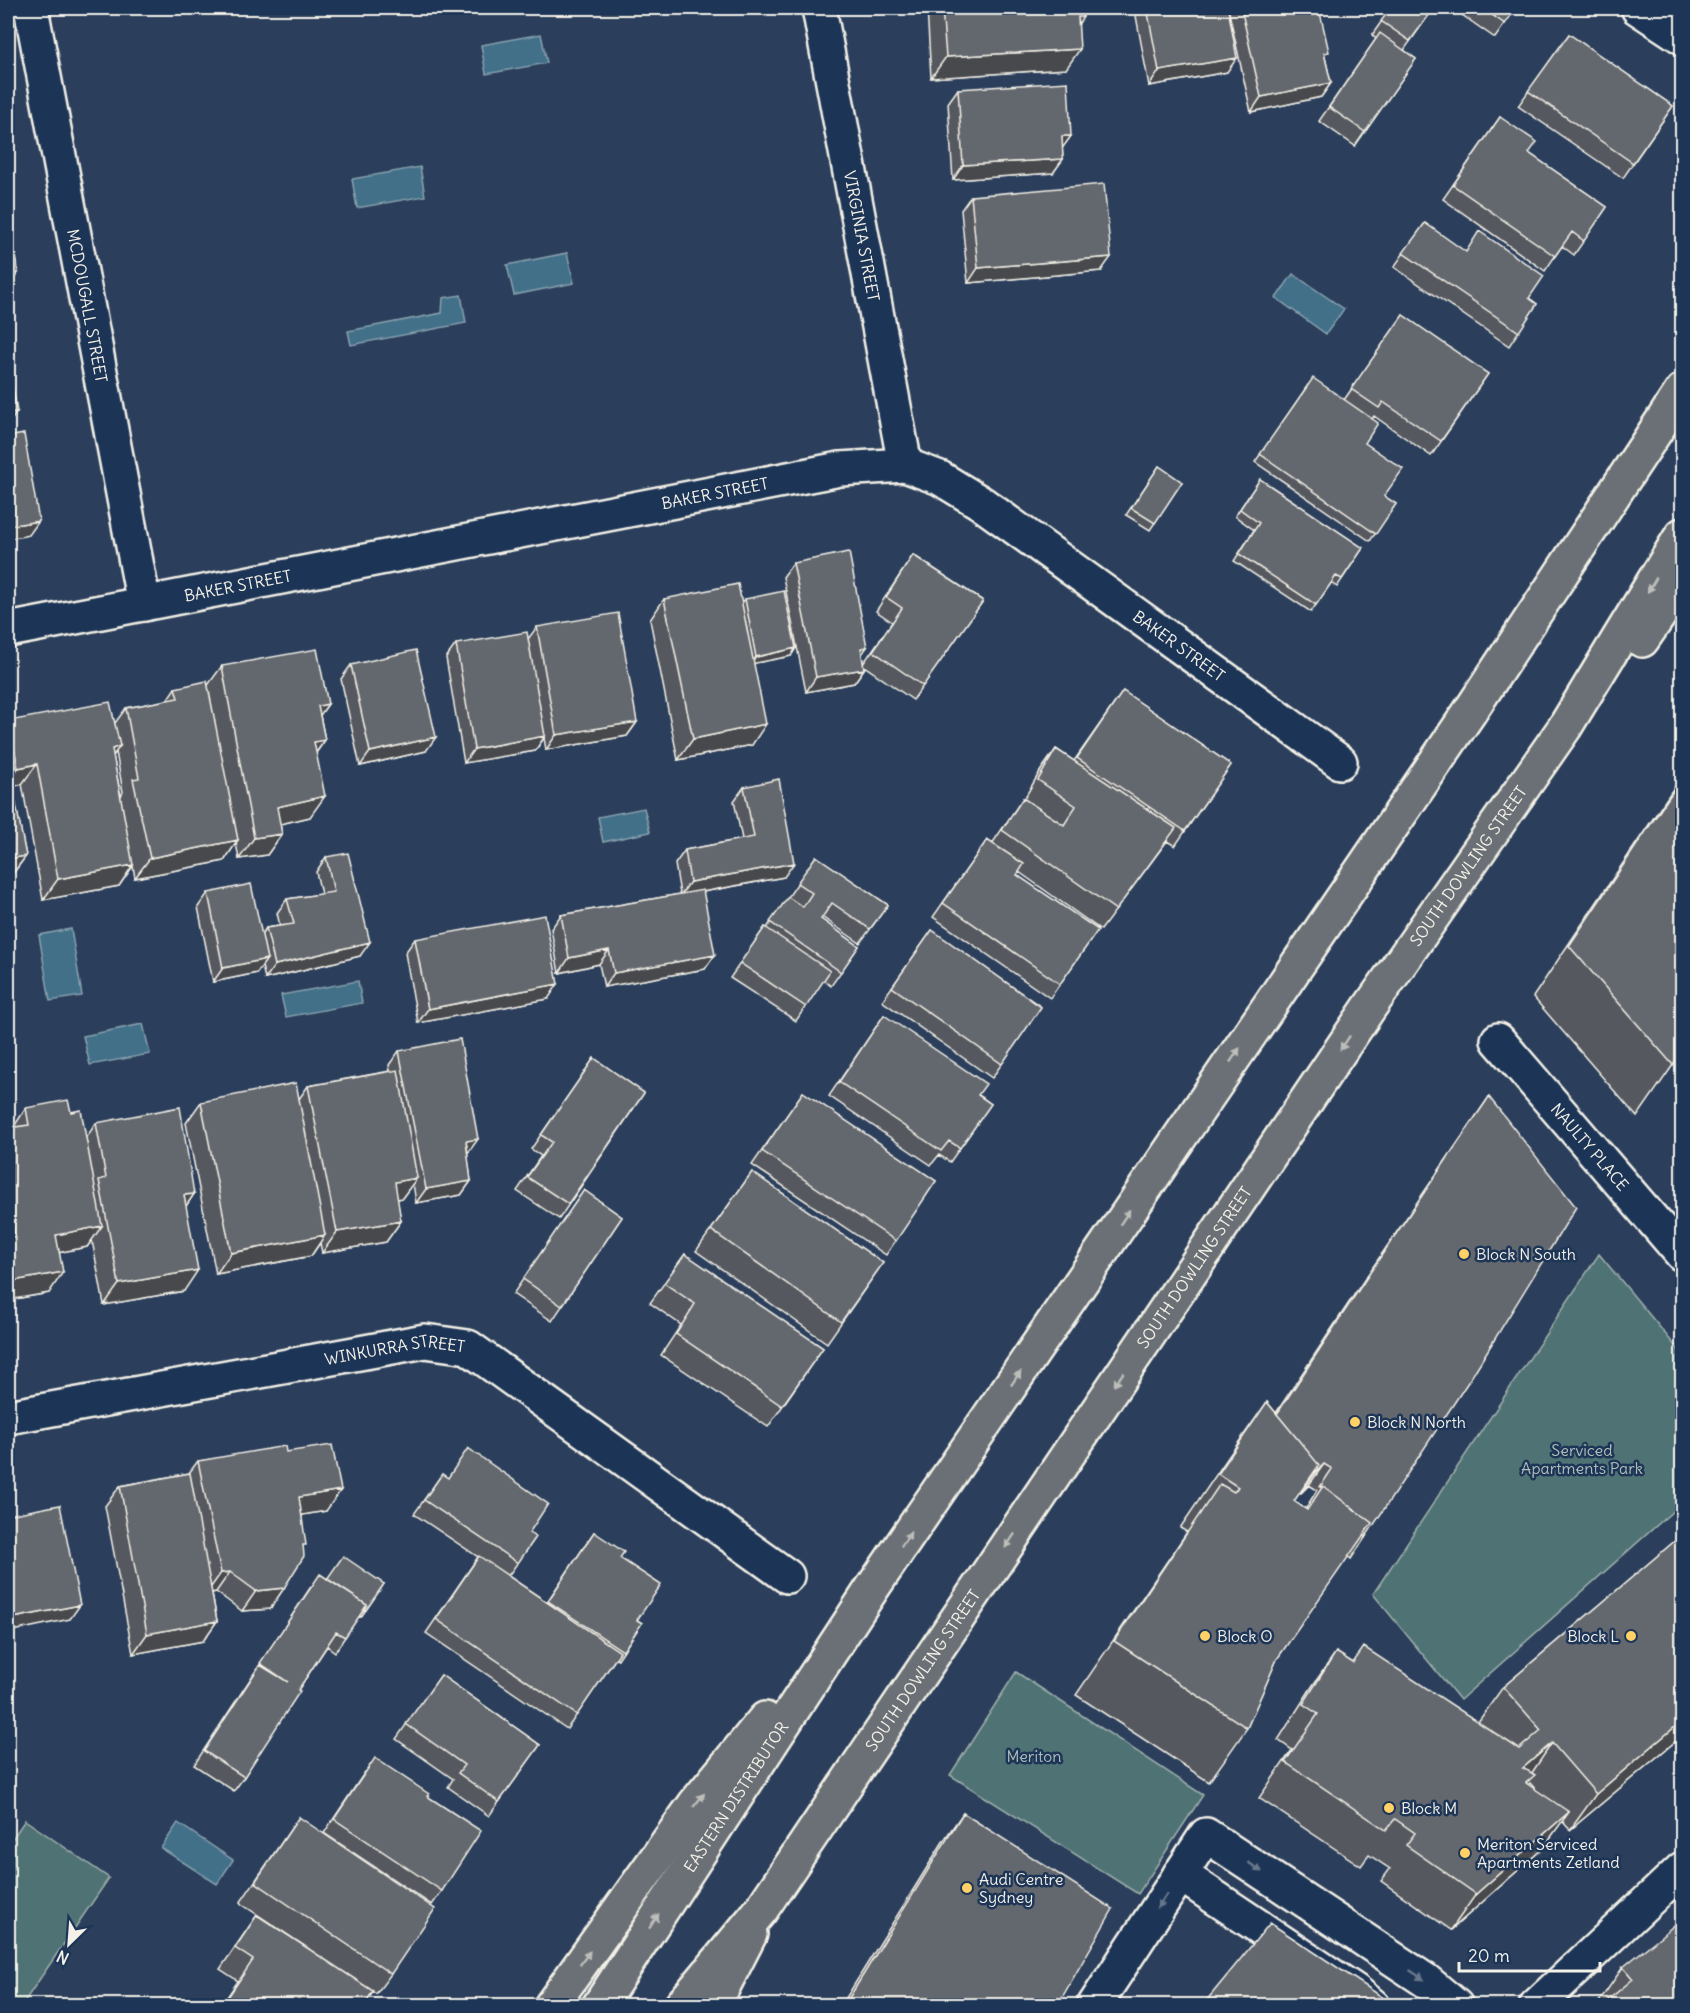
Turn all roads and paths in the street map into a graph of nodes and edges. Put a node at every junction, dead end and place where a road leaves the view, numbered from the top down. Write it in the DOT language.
graph roads {
  1 [pos="31,8"];
  2 [pos="819,8"];
  3 [pos="1638,8"];
  4 [pos="1683,38"];
  5 [pos="1683,391"];
  6 [pos="905,465"];
  7 [pos="1683,535"];
  8 [pos="1683,582"];
  9 [pos="144,604"];
  10 [pos="8,630"];
  11 [pos="1340,762"];
  12 [pos="1369,1008"];
  13 [pos="1498,1040"];
  14 [pos="1683,1254"];
  15 [pos="8,1417"];
  16 [pos="786,1576"];
  17 [pos="873,1587"];
  18 [pos="1683,1869"];
  19 [pos="1179,1874"];
  20 [pos="761,1911"];
  21 [pos="551,2006"];
  22 [pos="599,2006"];
  23 [pos="681,2006"];
  24 [pos="713,2006"];
  25 [pos="1094,2006"];
  26 [pos="1373,2006"];
  27 [pos="1456,2006"];
  28 [pos="1536,2006"];
  1 -- 9 [label="street, MCDOUGALL STREET"];
  2 -- 6 [label="street, VIRGINIA STREET"];
  3 -- 4 [label="street"];
  17 -- 5 [label="main road, one-way"];
  6 -- 9 [label="street, BAKER STREET"];
  6 -- 11 [label="street, BAKER STREET"];
  7 -- 12 [label="main road, SOUTH DOWLING STREET, one-way"];
  8 -- 12 [label="main road"];
  9 -- 10 [label="street, BAKER STREET"];
  12 -- 20 [label="main road, SOUTH DOWLING STREET, one-way"];
  13 -- 14 [label="street, NAULTY PLACE"];
  15 -- 16 [label="street, WINKURRA STREET"];
  21 -- 17 [label="main road, one-way"];
  22 -- 17 [label="main road, EASTERN DISTRIBUTOR, one-way"];
  18 -- 28 [label="street"];
  19 -- 25 [label="street, one-way"];
  19 -- 26 [label="street"];
  19 -- 27 [label="street, one-way"];
  20 -- 23 [label="main road"];
  20 -- 24 [label="main road, SOUTH DOWLING STREET"];
}
